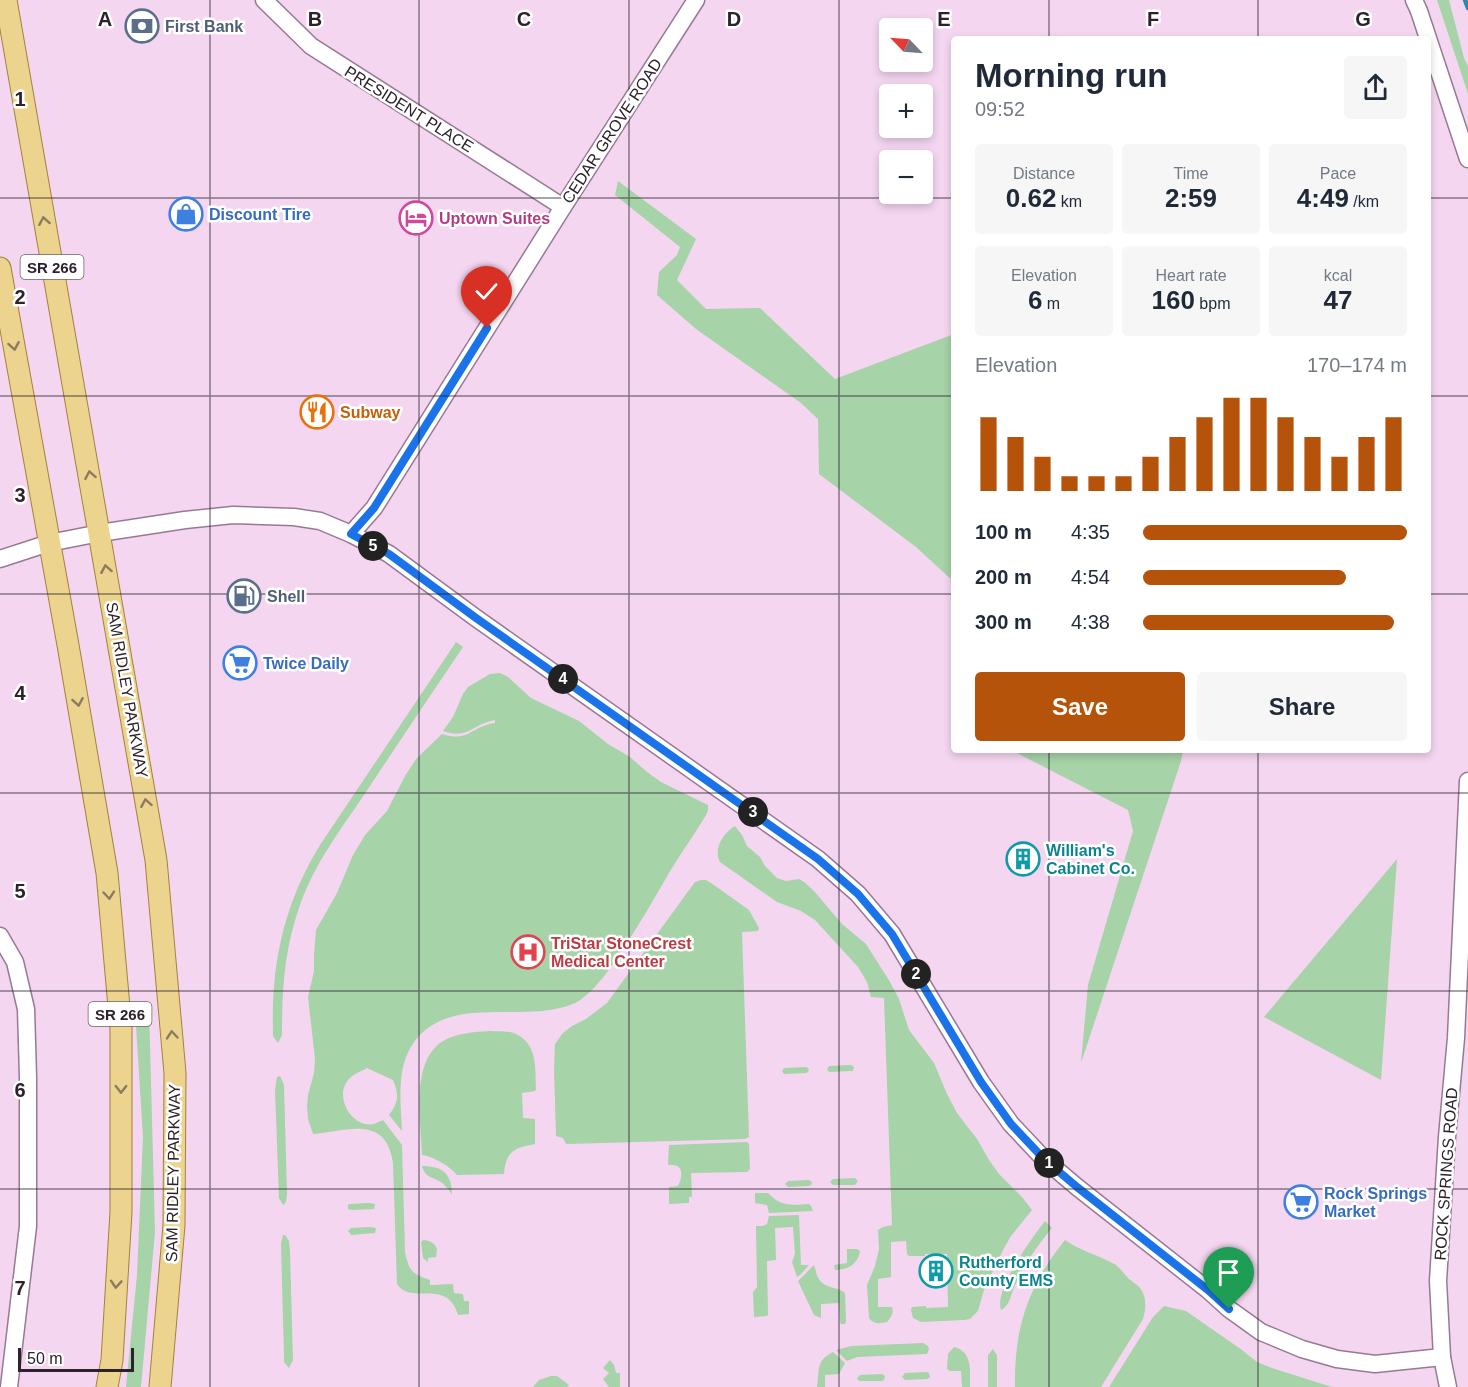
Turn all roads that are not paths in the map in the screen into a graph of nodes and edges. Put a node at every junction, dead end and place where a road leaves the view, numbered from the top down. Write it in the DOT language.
graph roads {
  1 [pos="6,0"];
  2 [pos="264,0"];
  3 [pos="696,0"];
  4 [pos="1414,0"];
  5 [pos="1427,36"];
  6 [pos="1431,47"];
  7 [pos="1468,159"];
  8 [pos="563,207"];
  9 [pos="0,268"];
  10 [pos="100,533"];
  11 [pos="351,534"];
  12 [pos="49,543"];
  13 [pos="0,559"];
  14 [pos="1468,781"];
  15 [pos="0,936"];
  16 [pos="1462,1039"];
  17 [pos="1442,1357"];
  18 [pos="9,1387"];
  19 [pos="107,1387"];
  20 [pos="160,1387"];
  21 [pos="1448,1387"];
  10 -- 1 [label="main road, SAM RIDLEY PARKWAY / SR 266, one-way"];
  2 -- 8 [label="street, PRESIDENT PLACE"];
  3 -- 8 [label="street, CEDAR GROVE ROAD"];
  4 -- 5 [label="street"];
  6 -- 7 [label="street"];
  8 -- 11 [label="street, CEDAR GROVE ROAD"];
  9 -- 12 [label="main road, SR 266, one-way"];
  10 -- 11 [label="street"];
  10 -- 12 [label="street"];
  20 -- 10 [label="main road, SAM RIDLEY PARKWAY / SR 266, one-way"];
  11 -- 17 [label="street"];
  12 -- 13 [label="street"];
  12 -- 19 [label="main road, SR 266, one-way"];
  14 -- 16 [label="street, ROCK SPRINGS ROAD"];
  15 -- 18 [label="street"];
  16 -- 17 [label="street, ROCK SPRINGS ROAD"];
  17 -- 21 [label="street, ROCK SPRINGS ROAD"];
}
